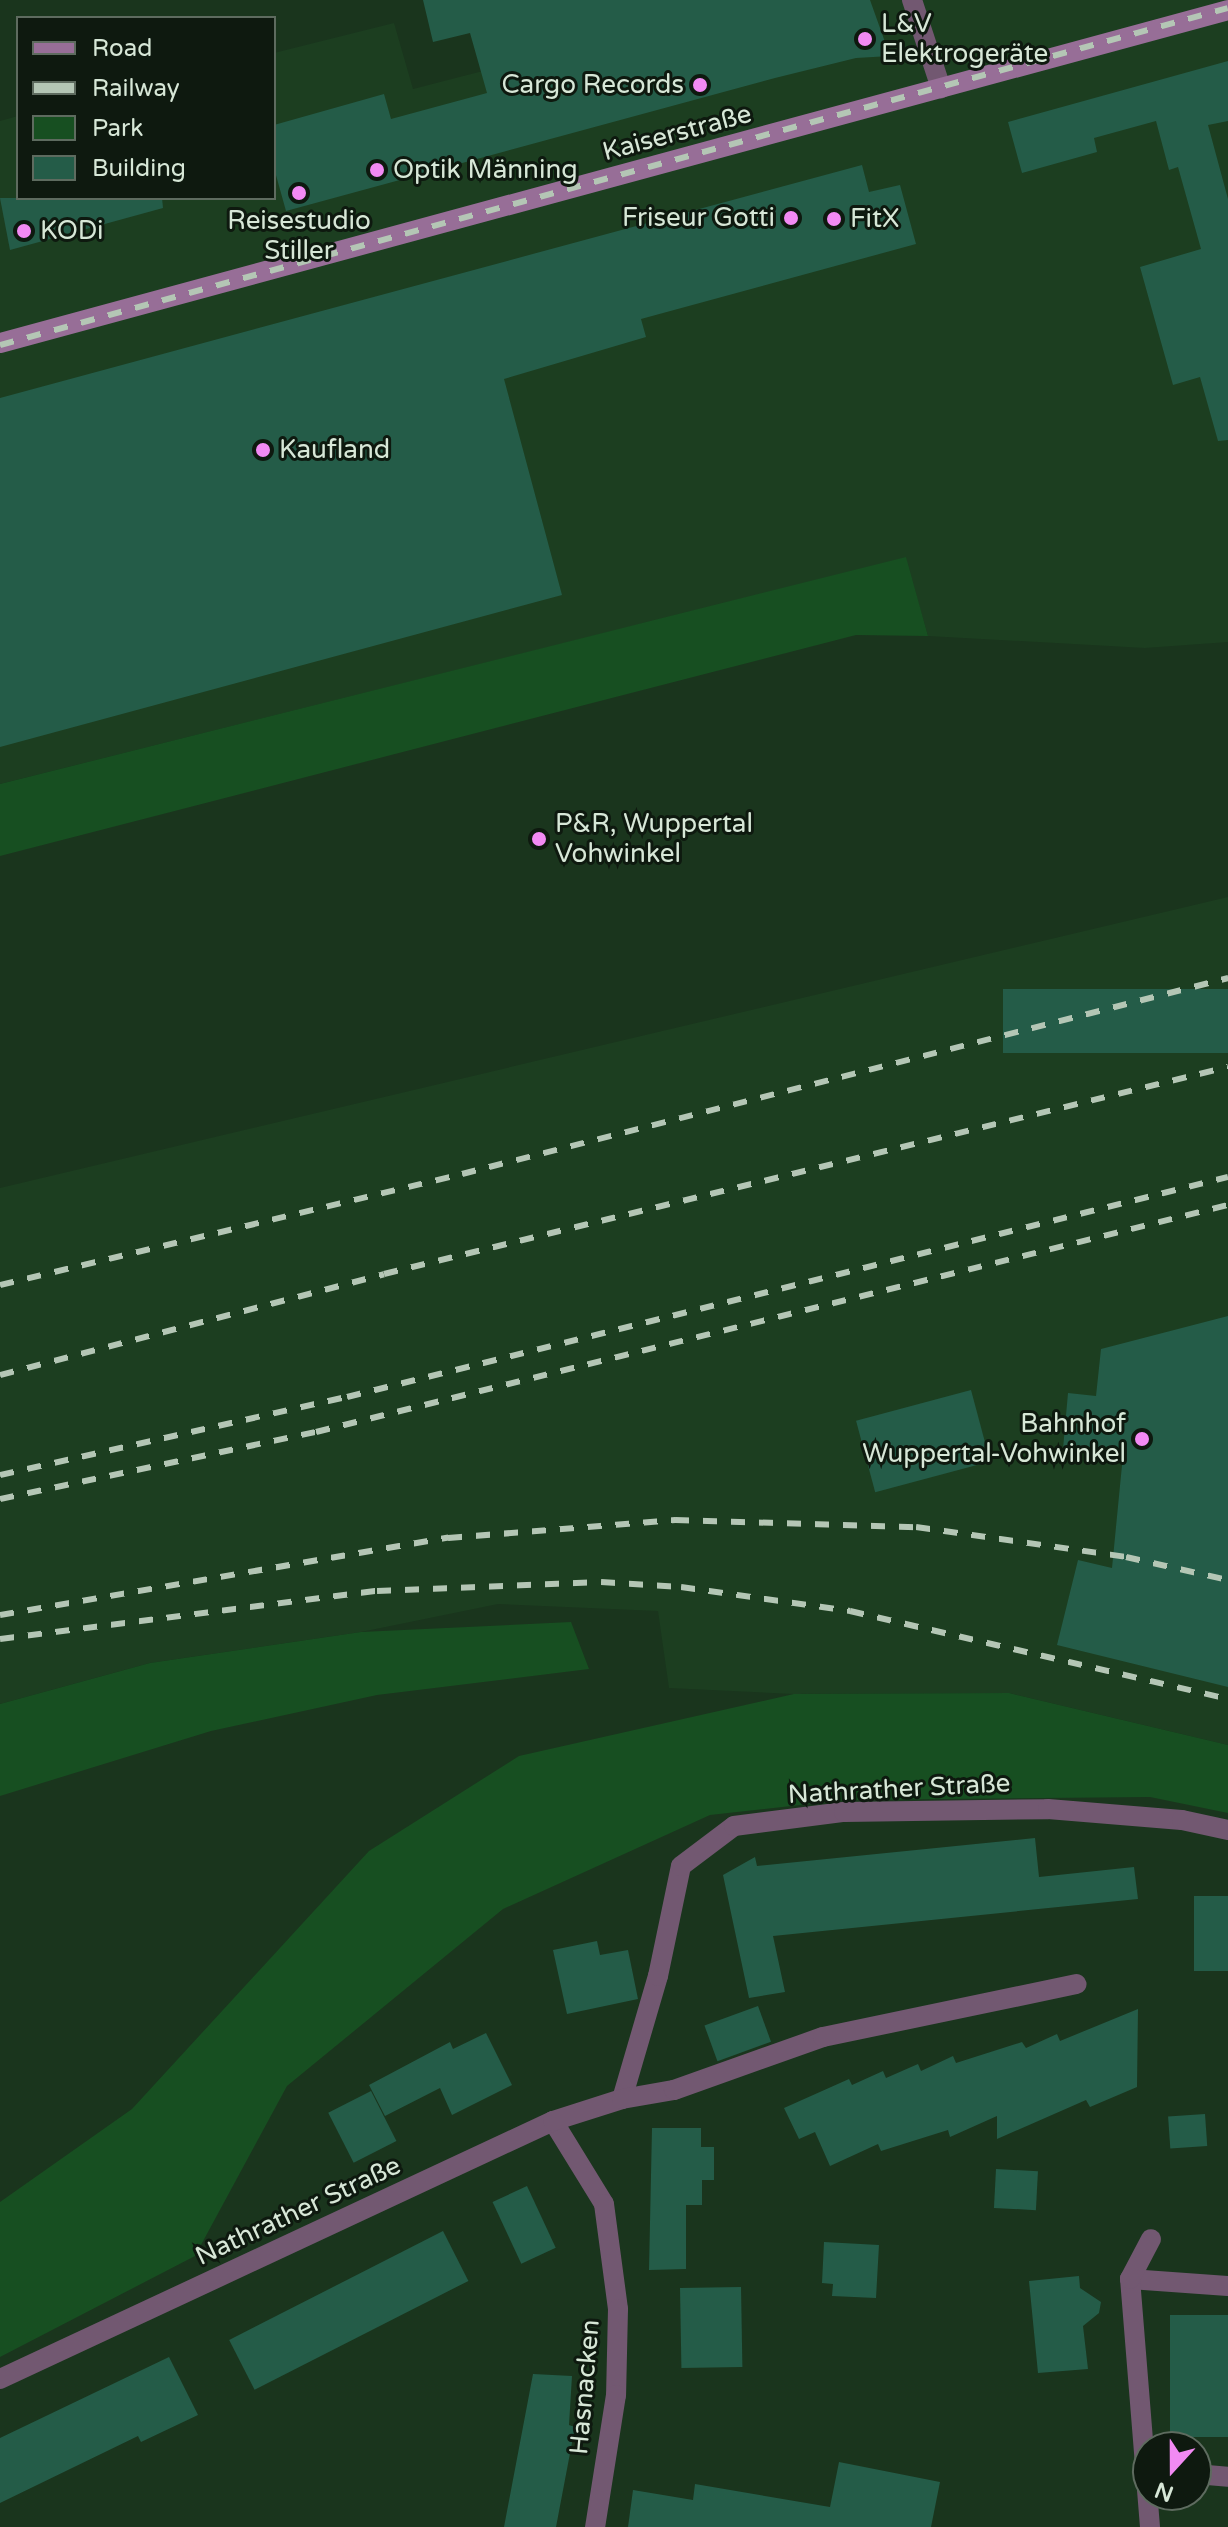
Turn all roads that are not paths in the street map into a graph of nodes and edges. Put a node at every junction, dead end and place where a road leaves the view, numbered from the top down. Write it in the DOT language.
graph roads {
  1 [pos="912,0"];
  2 [pos="1228,10"];
  3 [pos="941,88"];
  4 [pos="0,343"];
  5 [pos="1228,1830"];
  6 [pos="1077,1984"];
  7 [pos="622,2099"];
  8 [pos="553,2121"];
  9 [pos="1151,2239"];
  10 [pos="1130,2279"];
  11 [pos="1228,2286"];
  12 [pos="0,2379"];
  13 [pos="1144,2431"];
  14 [pos="595,2527"];
  1 -- 3 [label="street"];
  2 -- 3 [label="main road, Kaiserstraße"];
  3 -- 4 [label="main road, Kaiserstraße"];
  5 -- 7 [label="street, Nathrather Straße"];
  6 -- 7 [label="street, Nathrather Straße"];
  7 -- 8 [label="street, Nathrather Straße"];
  8 -- 12 [label="street, Nathrather Straße"];
  8 -- 14 [label="street, Hasnacken"];
  9 -- 10 [label="street"];
  10 -- 11 [label="street"];
  10 -- 13 [label="street"];
}
